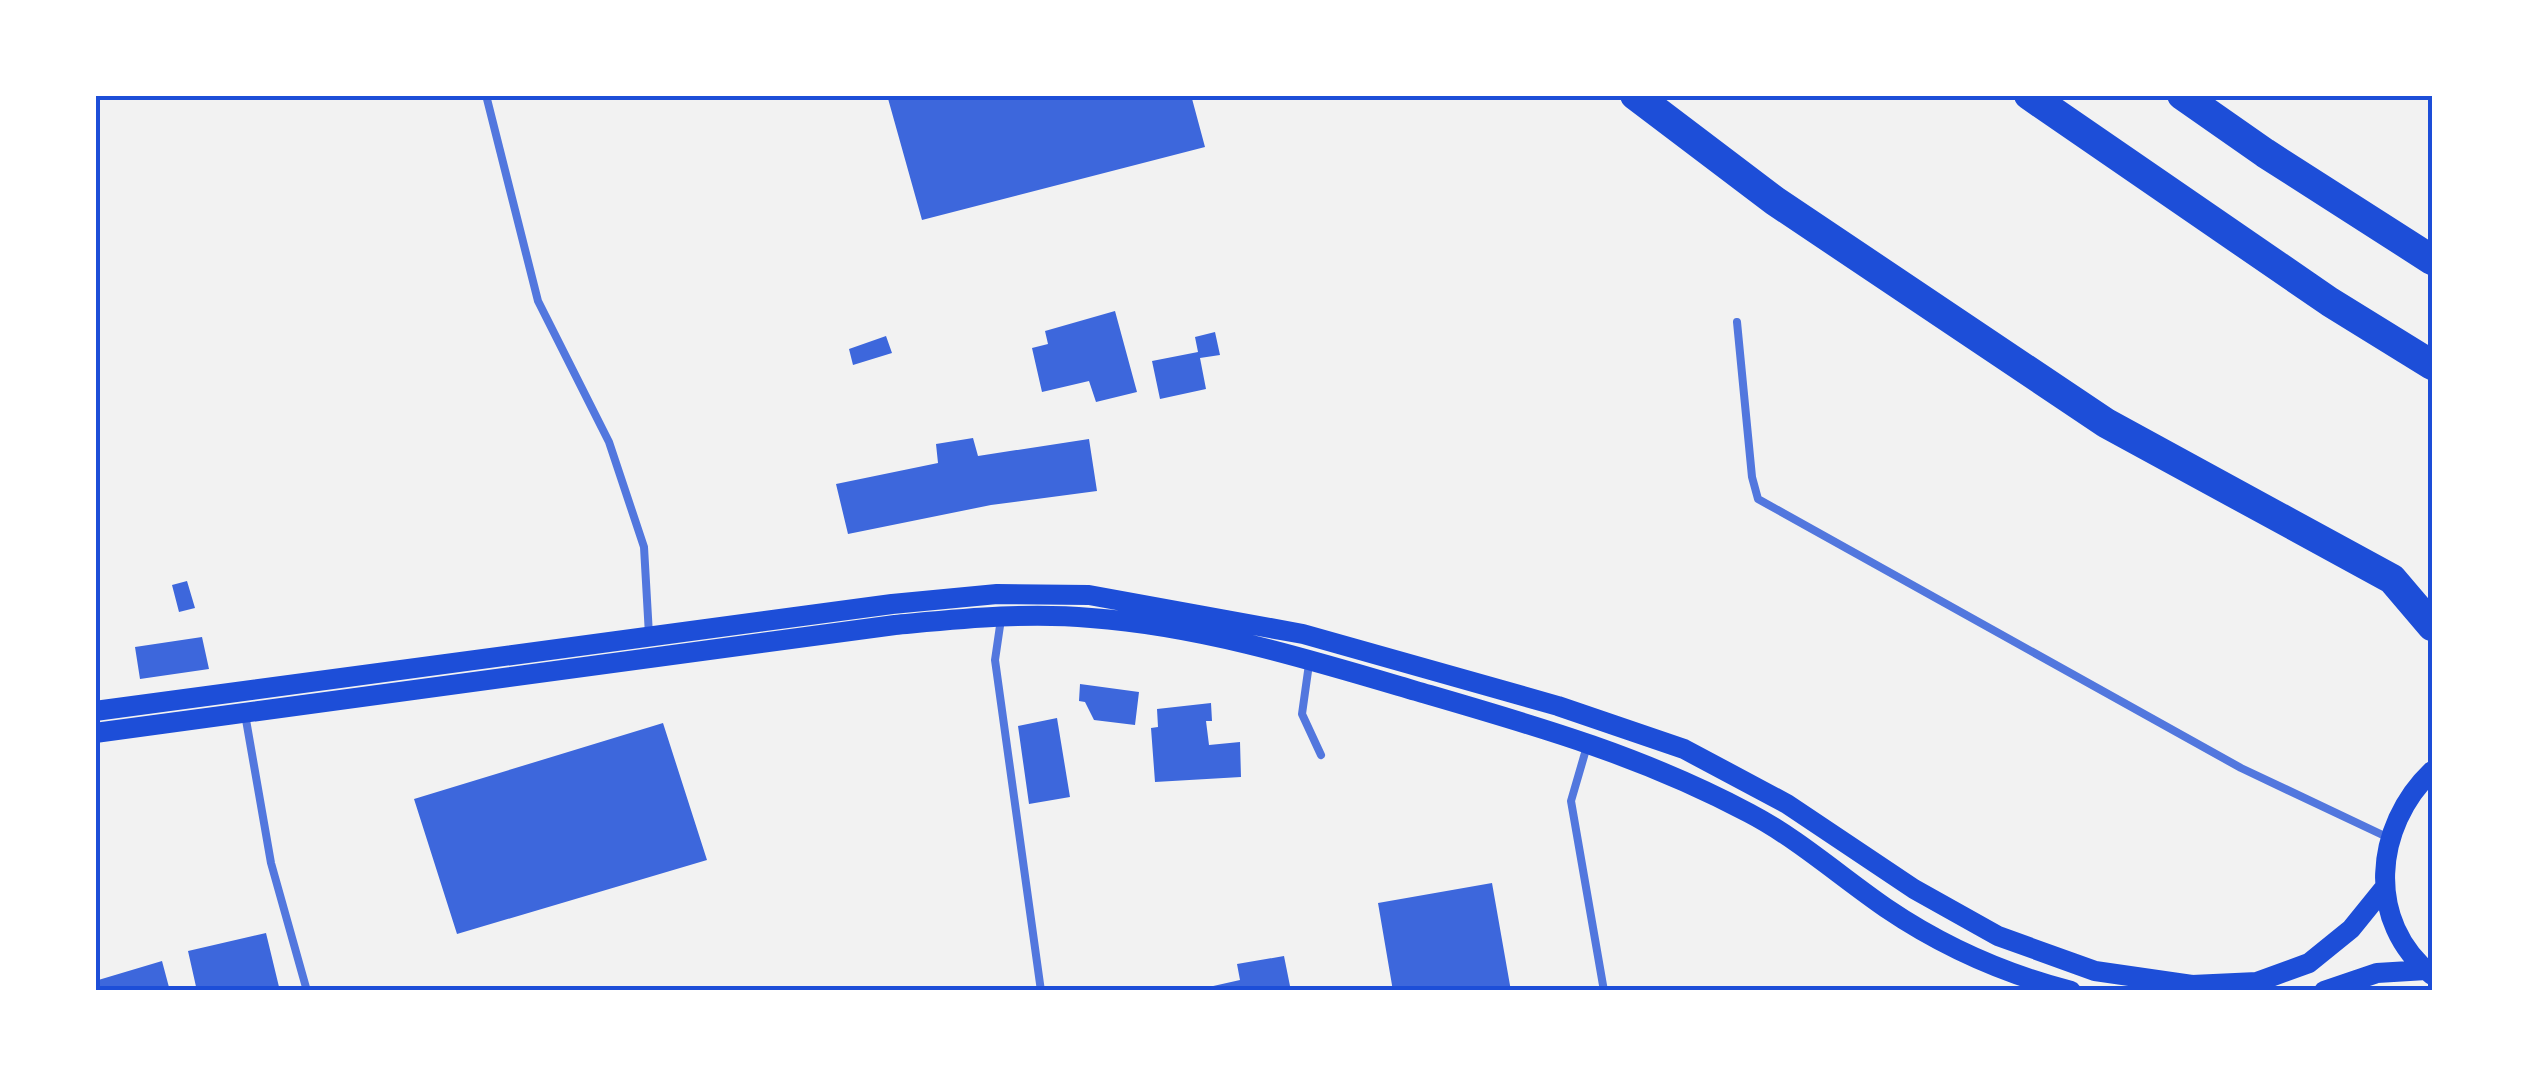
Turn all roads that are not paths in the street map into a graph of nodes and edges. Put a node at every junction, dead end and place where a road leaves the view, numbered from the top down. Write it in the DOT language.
graph roads {
  1 [pos="486,95"];
  2 [pos="1635,95"];
  3 [pos="2029,95"];
  4 [pos="2182,95"];
  5 [pos="2432,260"];
  6 [pos="1737,322"];
  7 [pos="2432,365"];
  8 [pos="1002,615"];
  9 [pos="2432,626"];
  10 [pos="649,639"];
  11 [pos="1310,660"];
  12 [pos="95,711"];
  13 [pos="245,714"];
  14 [pos="95,733"];
  15 [pos="1588,741"];
  16 [pos="1321,755"];
  17 [pos="2432,772"];
  18 [pos="2389,838"];
  19 [pos="2385,888"];
  20 [pos="2429,972"];
  21 [pos="307,991"];
  22 [pos="1041,991"];
  23 [pos="1604,991"];
  24 [pos="2071,991"];
  25 [pos="2324,991"];
  1 -- 10 [label="lane"];
  2 -- 9 [label="highway"];
  3 -- 7 [label="highway"];
  4 -- 5 [label="highway"];
  6 -- 18 [label="lane"];
  8 -- 11 [label="main road"];
  8 -- 13 [label="main road"];
  8 -- 22 [label="lane"];
  10 -- 12 [label="main road"];
  10 -- 19 [label="main road"];
  11 -- 15 [label="main road"];
  11 -- 16 [label="lane"];
  13 -- 14 [label="main road"];
  13 -- 21 [label="lane"];
  15 -- 23 [label="lane"];
  15 -- 24 [label="main road"];
  17 -- 18 [label="main road"];
  18 -- 19 [label="main road"];
  19 -- 20 [label="main road"];
  20 -- 25 [label="main road"];
}
